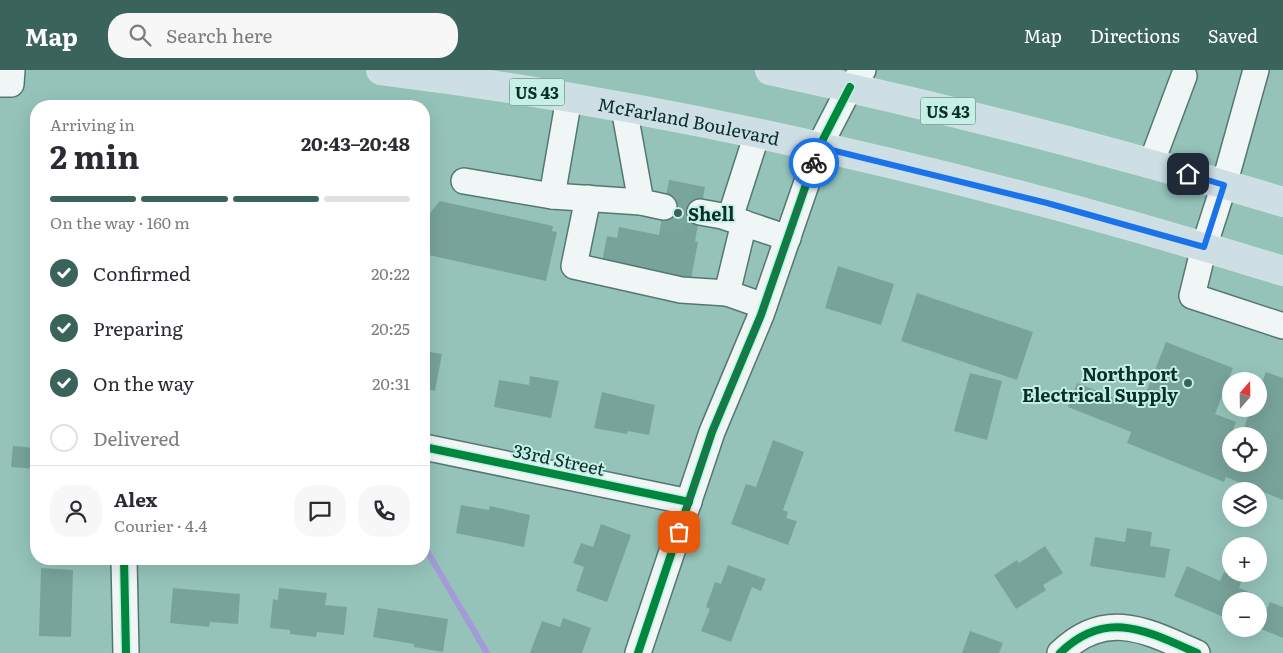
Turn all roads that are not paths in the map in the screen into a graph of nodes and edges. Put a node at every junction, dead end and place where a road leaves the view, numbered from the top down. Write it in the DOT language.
graph roads {
  1 [pos="12,70"];
  2 [pos="381,70"];
  3 [pos="770,70"];
  4 [pos="1256,70"];
  5 [pos="1184,76"];
  6 [pos="856,78"];
  7 [pos="0,84"];
  8 [pos="569,98"];
  9 [pos="624,108"];
  10 [pos="757,134"];
  11 [pos="819,147"];
  12 [pos="1151,164"];
  13 [pos="464,181"];
  14 [pos="1224,185"];
  15 [pos="552,196"];
  16 [pos="588,198"];
  17 [pos="1283,202"];
  18 [pos="716,216"];
  19 [pos="788,238"];
  20 [pos="1204,247"];
  21 [pos="1283,271"];
  22 [pos="727,293"];
  23 [pos="764,306"];
  24 [pos="1283,326"];
  25 [pos="430,448"];
  26 [pos="689,502"];
  27 [pos="124,565"];
  28 [pos="126,653"];
  29 [pos="638,653"];
  30 [pos="1060,653"];
  31 [pos="1196,653"];
  1 -- 7 [label="street"];
  2 -- 8 [label="highway, McFarland Boulevard / US 43"];
  3 -- 6 [label="highway, US 43"];
  4 -- 14 [label="street"];
  5 -- 12 [label="street"];
  6 -- 11 [label="street"];
  6 -- 12 [label="highway, US 43"];
  8 -- 9 [label="highway, McFarland Boulevard / US 43"];
  8 -- 15 [label="street"];
  9 -- 10 [label="highway, McFarland Boulevard / US 43"];
  9 -- 16 [label="street"];
  10 -- 11 [label="highway, McFarland Boulevard / US 43"];
  10 -- 18 [label="street"];
  11 -- 19 [label="street"];
  11 -- 20 [label="highway, McFarland Boulevard / US 43"];
  12 -- 14 [label="highway, US 43"];
  13 -- 15 [label="street"];
  14 -- 17 [label="highway, US 43"];
  14 -- 20 [label="street"];
  15 -- 16 [label="street"];
  16 -- 22 [label="street"];
  18 -- 19 [label="street"];
  18 -- 22 [label="street"];
  19 -- 23 [label="street"];
  20 -- 21 [label="highway, McFarland Boulevard / US 43"];
  20 -- 24 [label="street"];
  22 -- 23 [label="street"];
  23 -- 26 [label="street"];
  25 -- 26 [label="street, 33rd Street"];
  26 -- 29 [label="street"];
  27 -- 28 [label="street"];
  30 -- 31 [label="street"];
}
